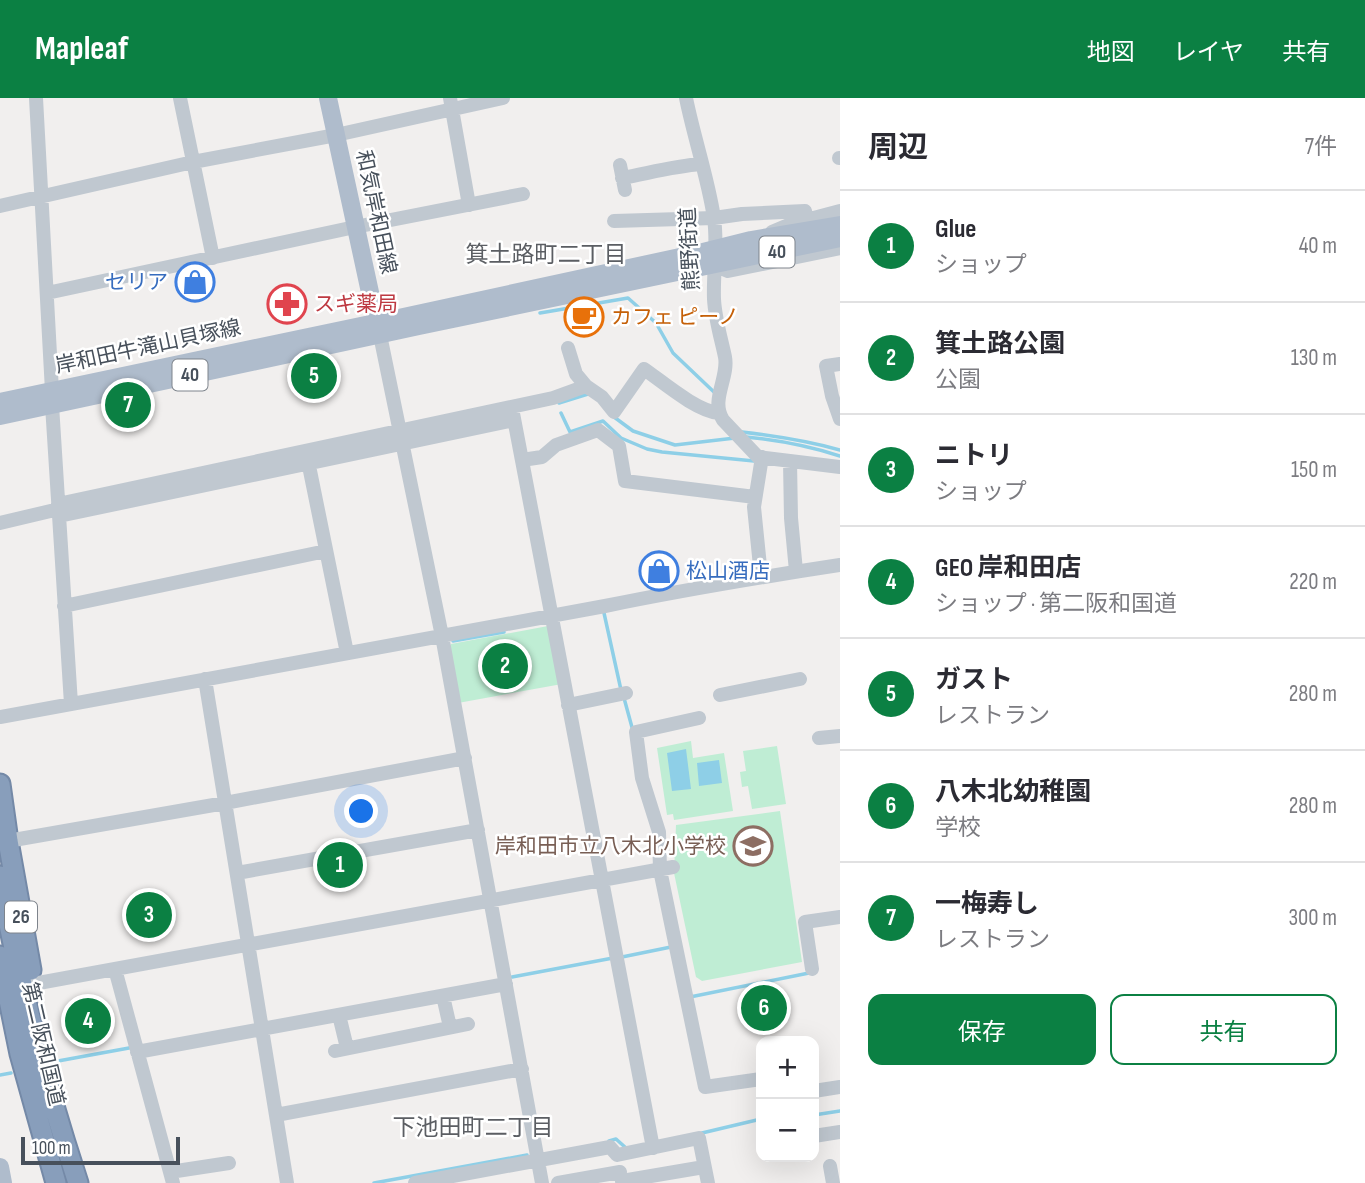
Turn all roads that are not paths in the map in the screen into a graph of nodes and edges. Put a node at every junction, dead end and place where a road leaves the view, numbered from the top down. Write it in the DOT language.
graph roads {
  1 [pos="36,98"];
  2 [pos="180,98"];
  3 [pos="328,98"];
  4 [pos="503,98"];
  5 [pos="686,98"];
  6 [pos="451,103"];
  7 [pos="336,135"];
  8 [pos="193,162"];
  9 [pos="701,164"];
  10 [pos="622,178"];
  11 [pos="523,194"];
  12 [pos="41,197"];
  13 [pos="470,205"];
  14 [pos="0,206"];
  15 [pos="840,211"];
  16 [pos="714,218"];
  17 [pos="807,220"];
  18 [pos="614,221"];
  19 [pos="840,225"];
  20 [pos="355,227"];
  21 [pos="840,239"];
  22 [pos="751,240"];
  23 [pos="840,248"];
  24 [pos="714,257"];
  25 [pos="214,258"];
  26 [pos="47,293"];
  27 [pos="378,329"];
  28 [pos="568,348"];
  29 [pos="840,364"];
  30 [pos="586,386"];
  31 [pos="52,398"];
  32 [pos="0,402"];
  33 [pos="513,413"];
  34 [pos="719,413"];
  35 [pos="0,416"];
  36 [pos="840,419"];
  37 [pos="400,437"];
  38 [pos="307,457"];
  39 [pos="762,457"];
  40 [pos="522,460"];
  41 [pos="790,461"];
  42 [pos="840,467"];
  43 [pos="755,497"];
  44 [pos="59,510"];
  45 [pos="0,523"];
  46 [pos="326,551"];
  47 [pos="840,565"];
  48 [pos="796,571"];
  49 [pos="767,575"];
  50 [pos="64,606"];
  51 [pos="552,616"];
  52 [pos="442,636"];
  53 [pos="347,653"];
  54 [pos="205,679"];
  55 [pos="800,679"];
  56 [pos="626,693"];
  57 [pos="720,695"];
  58 [pos="71,704"];
  59 [pos="568,705"];
  60 [pos="0,717"];
  61 [pos="699,718"];
  62 [pos="840,736"];
  63 [pos="819,738"];
  64 [pos="465,758"];
  65 [pos="0,784"];
  66 [pos="226,803"];
  67 [pos="478,830"];
  68 [pos="8,841"];
  69 [pos="667,869"];
  70 [pos="237,873"];
  71 [pos="0,876"];
  72 [pos="602,880"];
  73 [pos="491,901"];
  74 [pos="840,917"];
  75 [pos="249,945"];
  76 [pos="0,956"];
  77 [pos="115,969"];
  78 [pos="812,969"];
  79 [pos="33,984"];
  80 [pos="506,984"];
  81 [pos="443,996"];
  82 [pos="0,1001"];
  83 [pos="339,1015"];
  84 [pos="468,1024"];
  85 [pos="450,1027"];
  86 [pos="262,1029"];
  87 [pos="137,1052"];
  88 [pos="29,1053"];
  89 [pos="522,1069"];
  90 [pos="756,1080"];
  91 [pos="840,1087"];
  92 [pos="819,1090"];
  93 [pos="276,1115"];
  94 [pos="840,1132"];
  95 [pos="819,1135"];
  96 [pos="653,1148"];
  97 [pos="617,1156"];
  98 [pos="538,1160"];
  99 [pos="229,1163"];
  100 [pos="830,1166"];
  101 [pos="0,1167"];
  102 [pos="704,1167"];
  103 [pos="171,1178"];
  104 [pos="622,1179"];
  105 [pos="3,1183"];
  106 [pos="56,1183"];
  107 [pos="78,1183"];
  108 [pos="287,1183"];
  109 [pos="415,1183"];
  110 [pos="542,1183"];
  111 [pos="558,1183"];
  112 [pos="708,1183"];
  113 [pos="833,1183"];
  1 -- 12 [label="street"];
  2 -- 8 [label="street"];
  3 -- 7 [label="main road, 和気岸和田線"];
  4 -- 6 [label="street"];
  5 -- 9 [label="street, 熊野街道"];
  6 -- 7 [label="street"];
  6 -- 13 [label="street"];
  7 -- 8 [label="street"];
  7 -- 20 [label="main road, 和気岸和田線"];
  8 -- 12 [label="street"];
  8 -- 25 [label="street"];
  9 -- 10 [label="street"];
  9 -- 16 [label="street, 熊野街道"];
  11 -- 13 [label="street"];
  12 -- 14 [label="street"];
  12 -- 26 [label="street"];
  13 -- 20 [label="street"];
  15 -- 17 [label="street"];
  16 -- 17 [label="street"];
  16 -- 18 [label="street"];
  16 -- 24 [label="street, 熊野街道"];
  17 -- 22 [label="street"];
  19 -- 22 [label="main road, 岸和田牛滝山貝塚線 / 40"];
  20 -- 25 [label="street"];
  20 -- 27 [label="main road, 和気岸和田線"];
  21 -- 24 [label="main road, 岸和田牛滝山貝塚線 / 40"];
  22 -- 24 [label="main road, 岸和田牛滝山貝塚線 / 40"];
  23 -- 24 [label="street"];
  24 -- 27 [label="main road, 岸和田牛滝山貝塚線 / 40"];
  24 -- 34 [label="street, 熊野街道"];
  25 -- 26 [label="street"];
  26 -- 31 [label="street"];
  27 -- 31 [label="main road, 岸和田牛滝山貝塚線 / 40"];
  27 -- 37 [label="street"];
  28 -- 30 [label="street"];
  29 -- 36 [label="street"];
  30 -- 33 [label="street"];
  30 -- 34 [label="street"];
  31 -- 32 [label="main road, 岸和田牛滝山貝塚線 / 40"];
  31 -- 35 [label="main road, 岸和田牛滝山貝塚線 / 40"];
  31 -- 44 [label="street"];
  33 -- 37 [label="street"];
  33 -- 40 [label="street"];
  34 -- 39 [label="street"];
  37 -- 38 [label="street"];
  37 -- 52 [label="street"];
  38 -- 44 [label="street"];
  38 -- 46 [label="street"];
  39 -- 41 [label="street"];
  39 -- 43 [label="street"];
  40 -- 43 [label="street"];
  40 -- 51 [label="street"];
  41 -- 42 [label="street"];
  41 -- 48 [label="street"];
  43 -- 49 [label="street"];
  44 -- 45 [label="street"];
  44 -- 50 [label="street"];
  46 -- 50 [label="street"];
  46 -- 53 [label="street"];
  47 -- 48 [label="street"];
  48 -- 49 [label="street"];
  49 -- 51 [label="street"];
  50 -- 58 [label="street"];
  51 -- 52 [label="street"];
  51 -- 59 [label="street"];
  52 -- 53 [label="street"];
  52 -- 64 [label="street"];
  53 -- 54 [label="street"];
  54 -- 58 [label="street"];
  54 -- 66 [label="street"];
  55 -- 57 [label="street"];
  56 -- 59 [label="street"];
  58 -- 60 [label="street"];
  59 -- 72 [label="street"];
  61 -- 69 [label="street"];
  62 -- 63 [label="street"];
  64 -- 66 [label="street"];
  64 -- 67 [label="street"];
  65 -- 68 [label="highway, 26"];
  66 -- 68 [label="street"];
  66 -- 70 [label="street"];
  67 -- 70 [label="street"];
  67 -- 73 [label="street"];
  68 -- 79 [label="highway, 26"];
  69 -- 72 [label="street"];
  69 -- 90 [label="street"];
  70 -- 75 [label="street"];
  71 -- 88 [label="highway, 第二阪和国道 / 26"];
  72 -- 73 [label="street"];
  72 -- 96 [label="street"];
  73 -- 75 [label="street"];
  73 -- 80 [label="street"];
  74 -- 78 [label="street"];
  75 -- 77 [label="street"];
  75 -- 86 [label="street"];
  76 -- 88 [label="highway, 第二阪和国道 / 26"];
  77 -- 79 [label="street"];
  77 -- 87 [label="street"];
  79 -- 88 [label="highway, 26"];
  80 -- 81 [label="street"];
  80 -- 89 [label="street"];
  81 -- 83 [label="street"];
  81 -- 85 [label="street"];
  82 -- 88 [label="highway, 26"];
  83 -- 85 [label="street"];
  83 -- 86 [label="street"];
  84 -- 85 [label="street"];
  86 -- 87 [label="street"];
  86 -- 93 [label="street"];
  87 -- 103 [label="street"];
  88 -- 106 [label="highway, 第二阪和国道 / 26"];
  88 -- 107 [label="highway, 第二阪和国道 / 26"];
  89 -- 93 [label="street"];
  89 -- 98 [label="street"];
  91 -- 92 [label="street"];
  93 -- 108 [label="street"];
  94 -- 95 [label="street"];
  96 -- 97 [label="street"];
  96 -- 102 [label="street"];
  97 -- 98 [label="street"];
  97 -- 104 [label="street"];
  98 -- 109 [label="street"];
  98 -- 110 [label="street"];
  99 -- 103 [label="street"];
  100 -- 113 [label="street"];
  101 -- 105 [label="main road"];
  102 -- 104 [label="street"];
  102 -- 112 [label="street"];
  104 -- 111 [label="street"];
}
